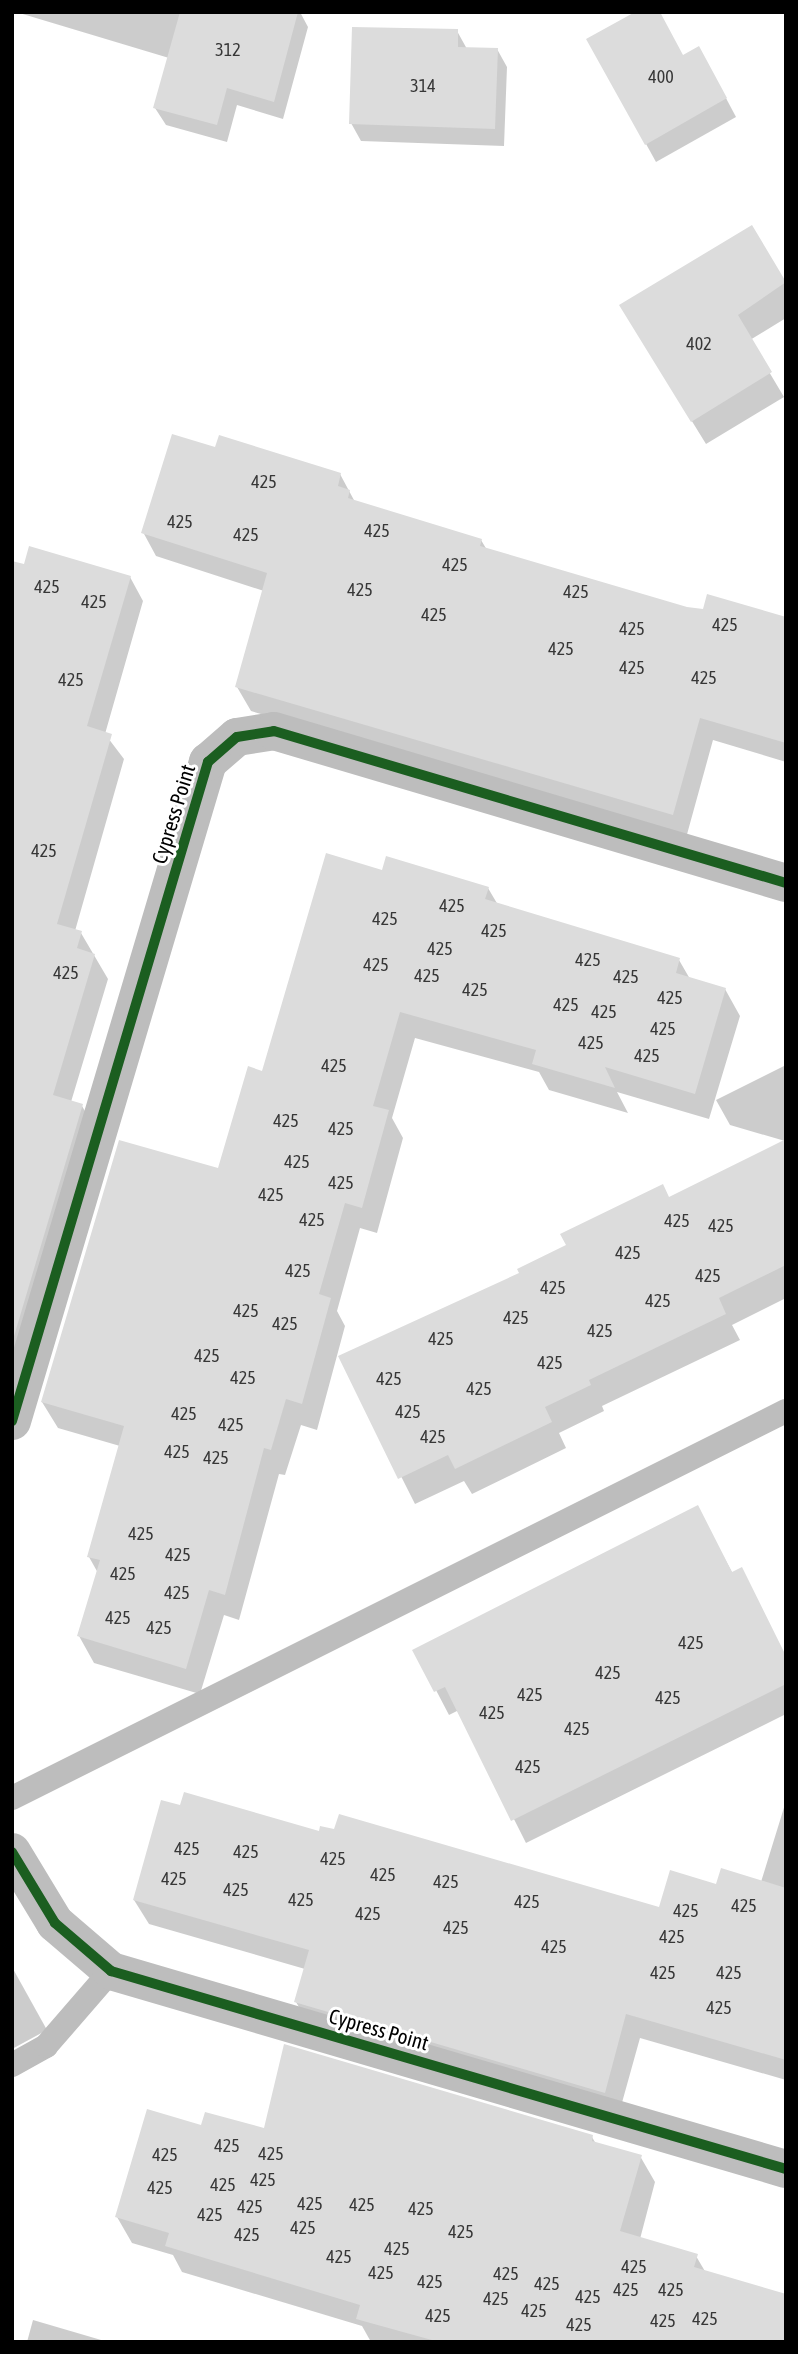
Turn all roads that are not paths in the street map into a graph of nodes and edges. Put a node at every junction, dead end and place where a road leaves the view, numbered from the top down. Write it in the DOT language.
graph roads {
  1 [pos="786,883"];
  2 [pos="786,1411"];
  3 [pos="12,1421"];
  4 [pos="12,1798"];
  5 [pos="15,1863"];
  6 [pos="111,1970"];
  7 [pos="12,2065"];
  8 [pos="786,2169"];
  1 -- 3 [label="street, Cypress Point"];
  2 -- 4 [label="lane"];
  5 -- 6 [label="street, Cypress Point"];
  6 -- 7 [label="lane"];
  6 -- 8 [label="street, Cypress Point"];
}
